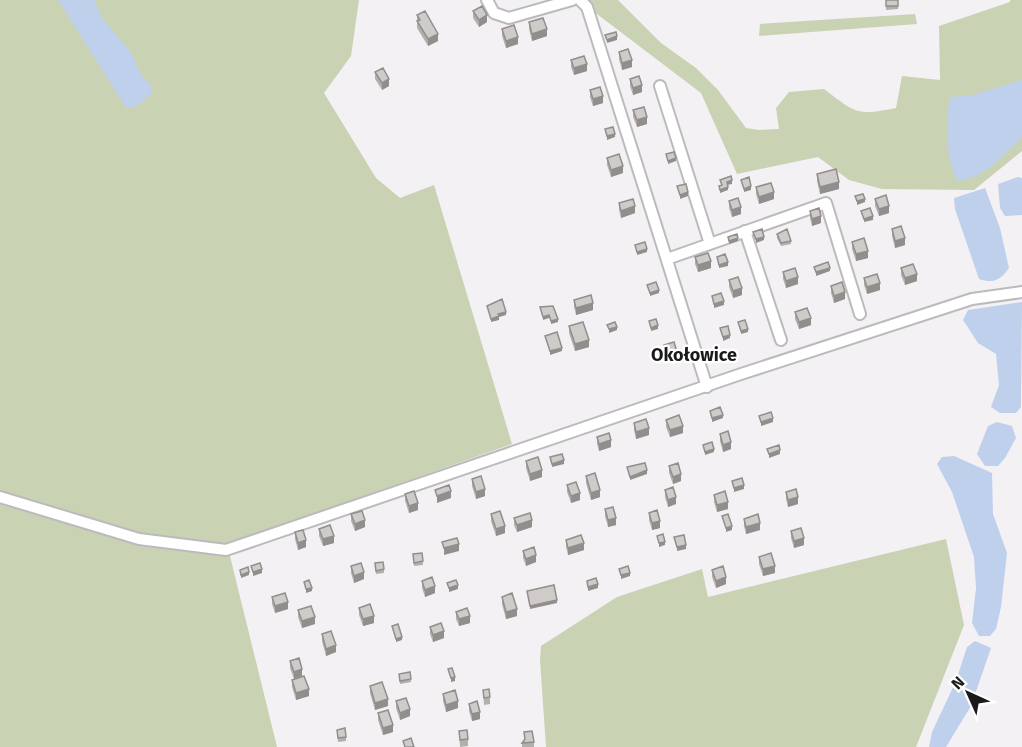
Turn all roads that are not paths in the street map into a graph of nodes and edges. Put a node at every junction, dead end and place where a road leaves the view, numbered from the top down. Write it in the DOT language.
graph roads {
  1 [pos="487,0"];
  2 [pos="572,0"];
  3 [pos="580,0"];
  4 [pos="660,86"];
  5 [pos="745,231"];
  6 [pos="710,244"];
  7 [pos="667,259"];
  8 [pos="1022,292"];
  9 [pos="860,314"];
  10 [pos="781,340"];
  11 [pos="707,387"];
  12 [pos="0,497"];
  1 -- 2 [label="street"];
  3 -- 7 [label="street"];
  4 -- 6 [label="street"];
  5 -- 6 [label="street"];
  5 -- 9 [label="street"];
  5 -- 10 [label="street"];
  6 -- 7 [label="street"];
  7 -- 11 [label="street"];
  8 -- 11 [label="street"];
  11 -- 12 [label="street"];
}
